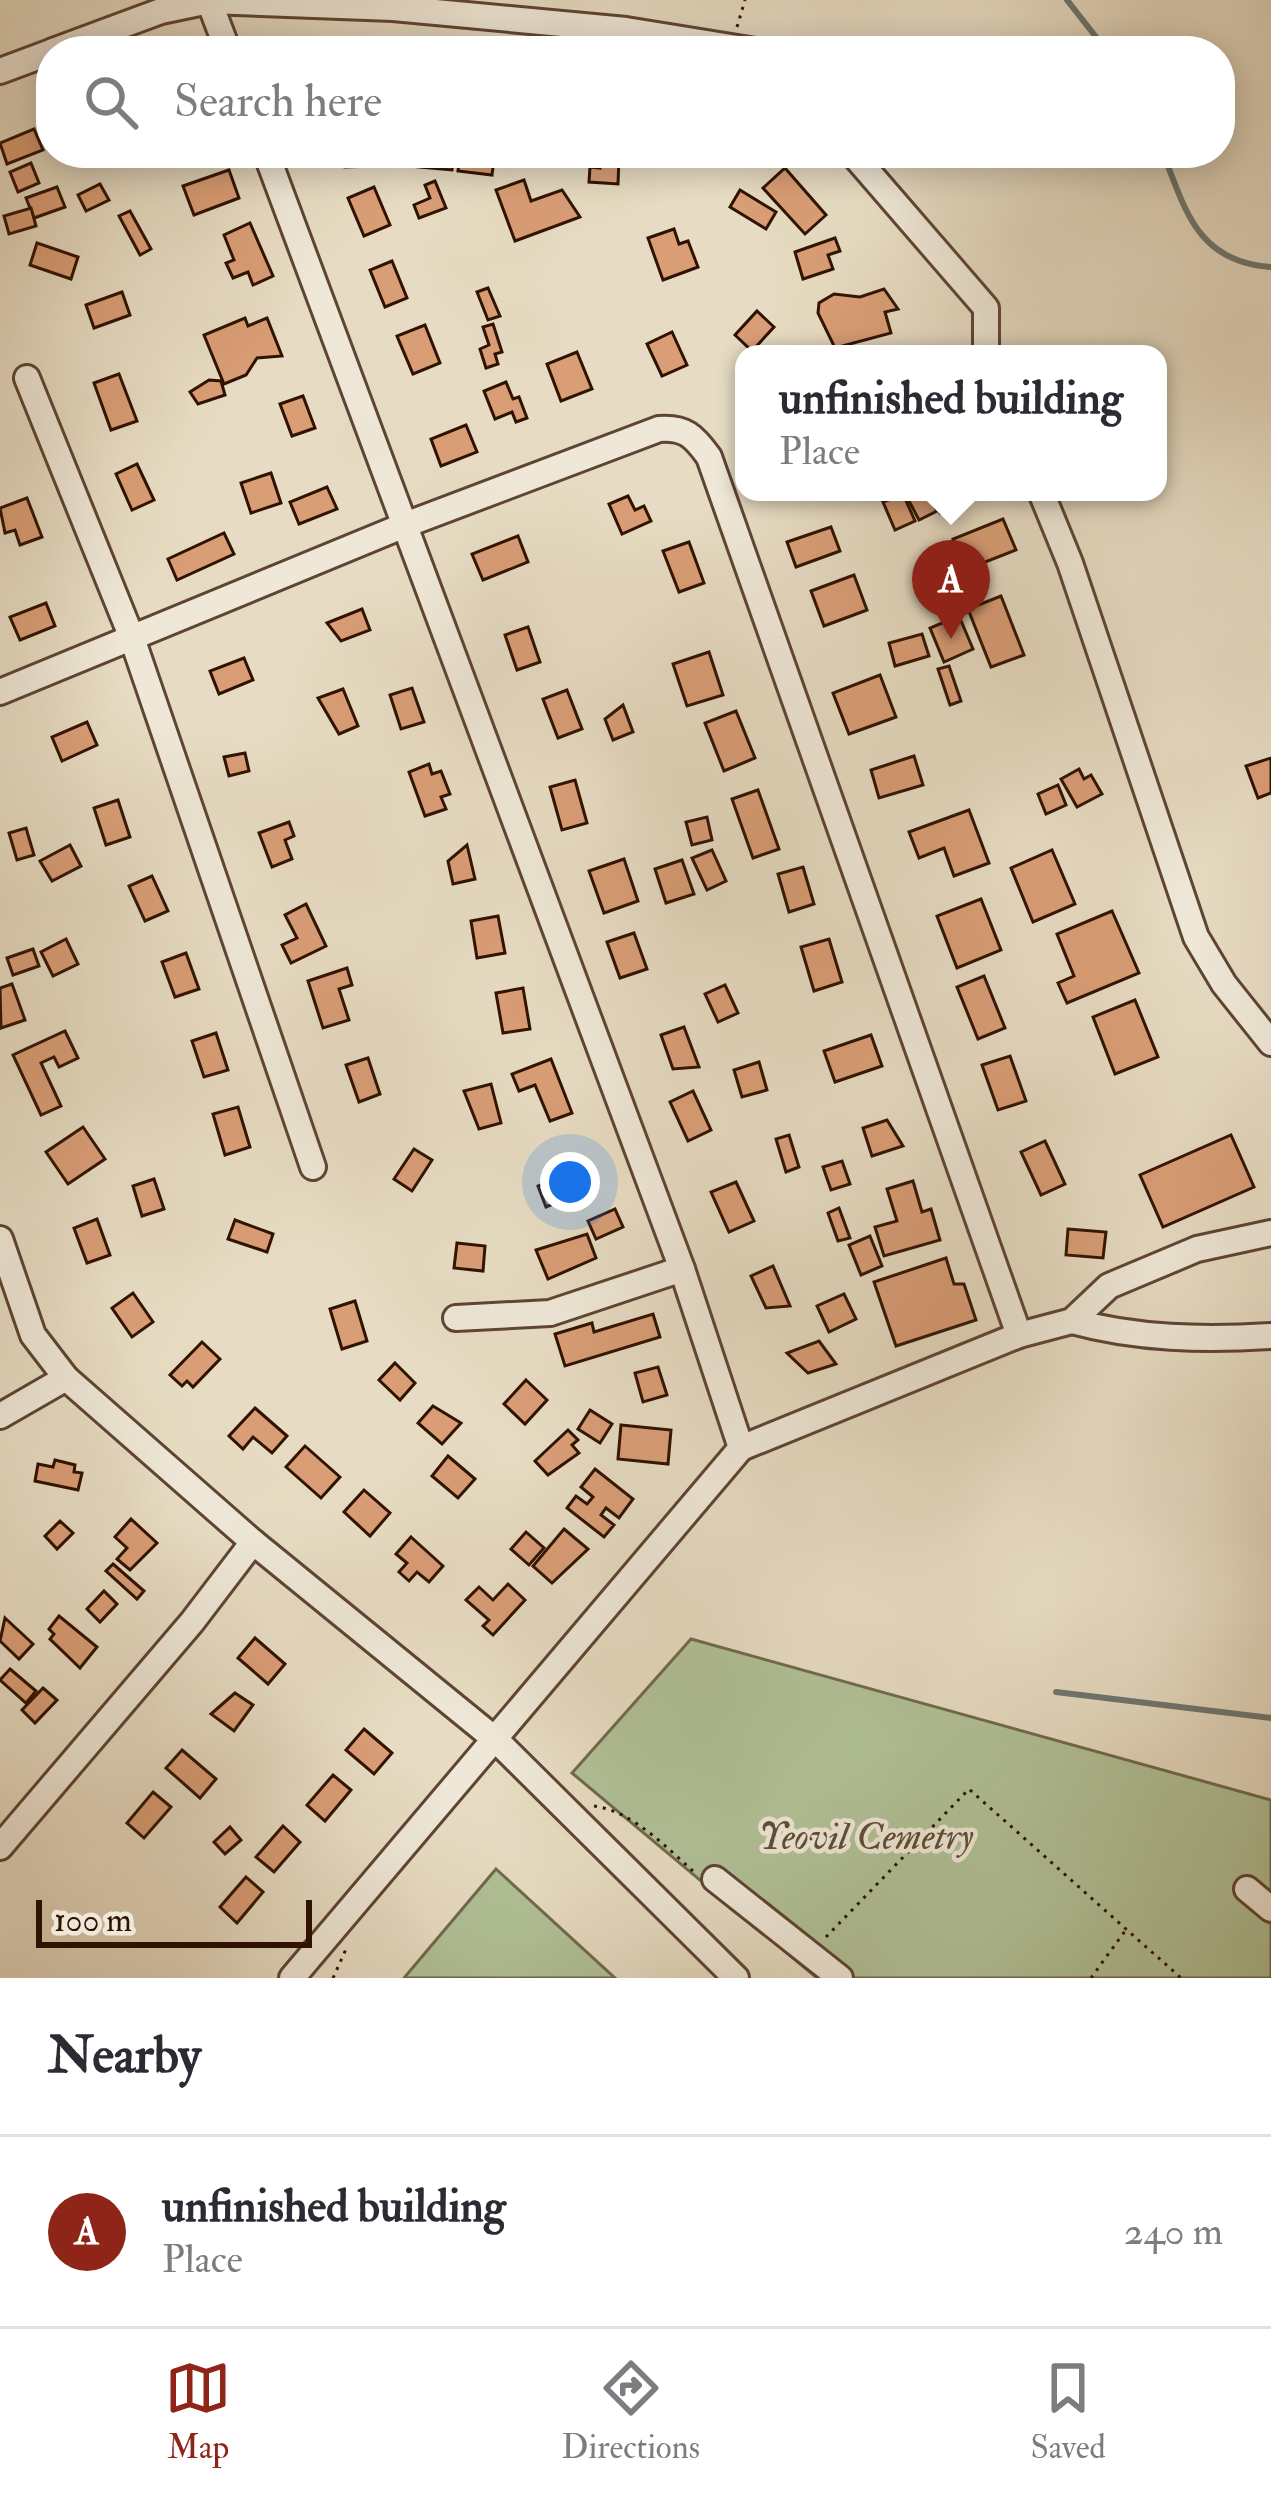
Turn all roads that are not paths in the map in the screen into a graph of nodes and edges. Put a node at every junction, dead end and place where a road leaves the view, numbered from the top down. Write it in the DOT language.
graph roads {
  1 [pos="209,1"];
  2 [pos="92,36"];
  3 [pos="222,36"];
  4 [pos="645,36"];
  5 [pos="36,57"];
  6 [pos="0,71"];
  7 [pos="272,168"];
  8 [pos="865,168"];
  9 [pos="986,345"];
  10 [pos="27,378"];
  11 [pos="1045,501"];
  12 [pos="405,525"];
  13 [pos="133,638"];
  14 [pos="0,692"];
  15 [pos="1271,1043"];
  16 [pos="313,1167"];
  17 [pos="1271,1233"];
  18 [pos="0,1239"];
  19 [pos="682,1269"];
  20 [pos="456,1318"];
  21 [pos="1072,1321"];
  22 [pos="1019,1335"];
  23 [pos="1271,1336"];
  24 [pos="66,1378"];
  25 [pos="0,1416"];
  26 [pos="741,1448"];
  27 [pos="253,1542"];
  28 [pos="496,1740"];
  29 [pos="0,1847"];
  30 [pos="716,1880"];
  31 [pos="1247,1889"];
  32 [pos="1271,1909"];
  33 [pos="292,1978"];
  34 [pos="736,1978"];
  35 [pos="840,1978"];
  1 -- 2 [label="street"];
  1 -- 3 [label="street"];
  1 -- 4 [label="street"];
  5 -- 6 [label="street"];
  7 -- 12 [label="street"];
  8 -- 9 [label="street"];
  10 -- 13 [label="street"];
  11 -- 15 [label="street"];
  12 -- 13 [label="street"];
  12 -- 19 [label="street"];
  12 -- 22 [label="street"];
  13 -- 14 [label="street"];
  13 -- 16 [label="street"];
  17 -- 21 [label="street"];
  18 -- 24 [label="street"];
  19 -- 20 [label="street"];
  19 -- 26 [label="street"];
  21 -- 22 [label="street"];
  21 -- 23 [label="street"];
  22 -- 26 [label="street"];
  24 -- 25 [label="street"];
  24 -- 27 [label="street"];
  26 -- 28 [label="street"];
  27 -- 28 [label="street"];
  27 -- 29 [label="street"];
  28 -- 33 [label="street"];
  28 -- 34 [label="street"];
  30 -- 35 [label="street"];
  31 -- 32 [label="street"];
}
